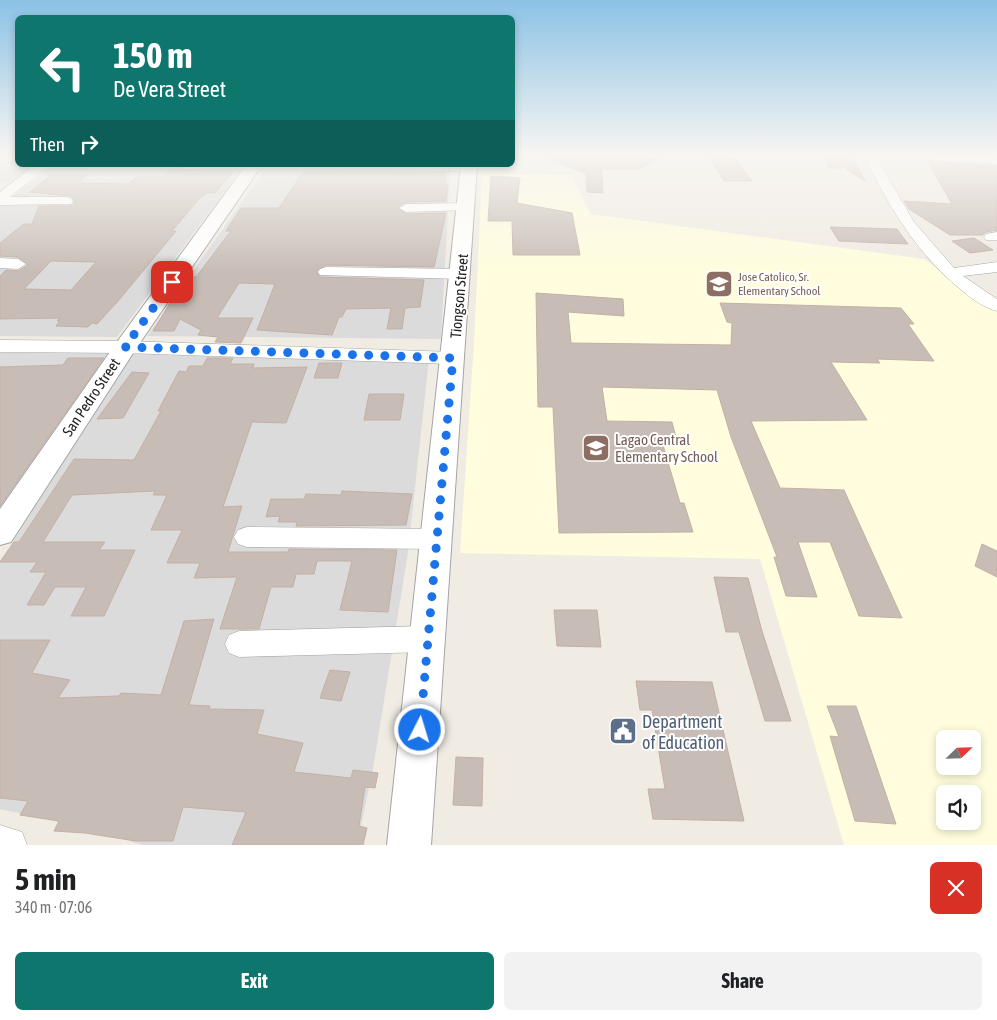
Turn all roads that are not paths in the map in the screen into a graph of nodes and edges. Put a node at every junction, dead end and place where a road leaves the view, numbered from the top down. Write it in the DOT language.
graph roads {
  1 [pos="234,193"];
  2 [pos="467,193"];
  3 [pos="890,193"];
  4 [pos="0,200"];
  5 [pos="66,202"];
  6 [pos="466,206"];
  7 [pos="406,208"];
  8 [pos="0,264"];
  9 [pos="18,264"];
  10 [pos="997,267"];
  11 [pos="326,272"];
  12 [pos="949,273"];
  13 [pos="461,274"];
  14 [pos="997,306"];
  15 [pos="0,346"];
  16 [pos="125,347"];
  17 [pos="453,358"];
  18 [pos="0,533"];
  19 [pos="247,537"];
  20 [pos="437,539"];
  21 [pos="428,639"];
  22 [pos="239,644"];
  23 [pos="0,843"];
  24 [pos="9,845"];
  25 [pos="409,845"];
  1 -- 16 [label="street, San Pedro Street"];
  2 -- 6 [label="street, Tiongson Street"];
  3 -- 12 [label="street"];
  4 -- 5 [label="street"];
  6 -- 7 [label="street"];
  6 -- 13 [label="street, Tiongson Street"];
  8 -- 9 [label="street"];
  10 -- 12 [label="street"];
  11 -- 13 [label="street"];
  12 -- 14 [label="street"];
  13 -- 17 [label="street, Tiongson Street"];
  15 -- 16 [label="street"];
  16 -- 17 [label="street"];
  16 -- 18 [label="street, San Pedro Street"];
  17 -- 20 [label="street, Tiongson Street"];
  19 -- 20 [label="street"];
  20 -- 21 [label="street, Tiongson Street"];
  21 -- 22 [label="street"];
  21 -- 25 [label="street, Tiongson Street"];
  23 -- 24 [label="street"];
}
